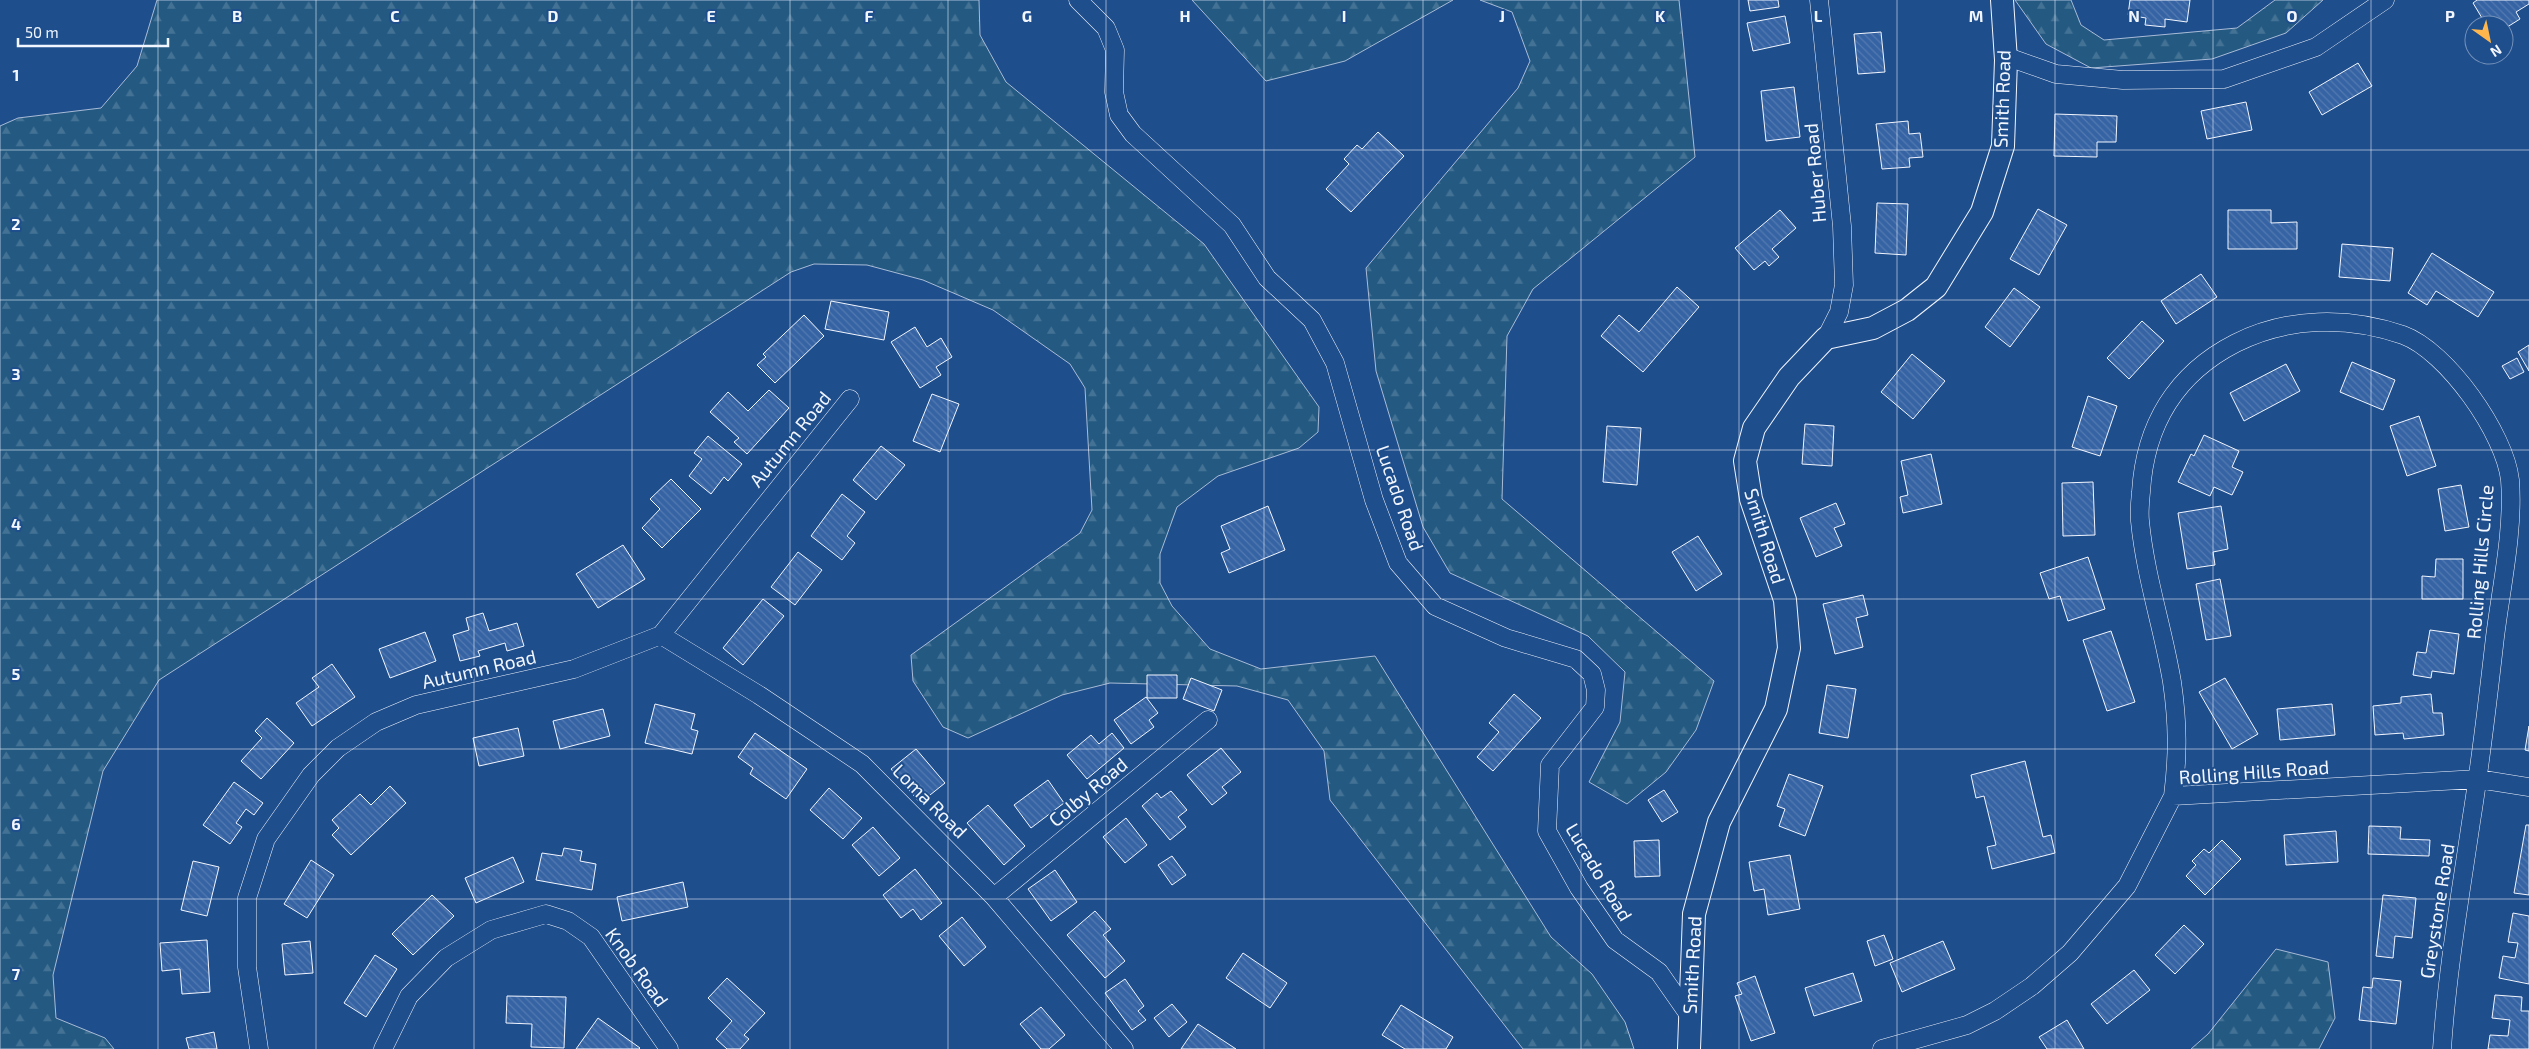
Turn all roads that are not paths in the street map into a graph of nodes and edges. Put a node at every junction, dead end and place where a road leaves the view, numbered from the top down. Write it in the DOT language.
graph roads {
  1 [pos="1078,0"];
  2 [pos="1820,0"];
  3 [pos="2002,0"];
  4 [pos="2385,0"];
  5 [pos="2005,56"];
  6 [pos="1826,338"];
  7 [pos="850,399"];
  8 [pos="661,635"];
  9 [pos="1208,720"];
  10 [pos="2478,779"];
  11 [pos="2529,787"];
  12 [pos="2173,796"];
  13 [pos="994,897"];
  14 [pos="1689,1015"];
  15 [pos="259,1049"];
  16 [pos="383,1049"];
  17 [pos="669,1049"];
  18 [pos="1124,1049"];
  19 [pos="1689,1049"];
  20 [pos="1882,1049"];
  21 [pos="2442,1049"];
  1 -- 14 [label="street, Lucado Road"];
  2 -- 6 [label="street, Huber Road"];
  3 -- 5 [label="street, Smith Road"];
  4 -- 5 [label="street"];
  5 -- 6 [label="street, Smith Road"];
  6 -- 14 [label="street, Smith Road"];
  7 -- 8 [label="street, Autumn Road"];
  8 -- 13 [label="street, Loma Road"];
  8 -- 15 [label="street, Autumn Road"];
  9 -- 13 [label="street, Colby Road"];
  10 -- 11 [label="street, Rolling Hills Road"];
  10 -- 12 [label="street, Rolling Hills Road"];
  10 -- 12 [label="street, Rolling Hills Circle"];
  10 -- 21 [label="street, Greystone Road"];
  12 -- 20 [label="street, Rolling Hills Road"];
  13 -- 18 [label="street, Loma Road"];
  14 -- 19 [label="street, Smith Road"];
  16 -- 17 [label="street, Knob Road"];
}
